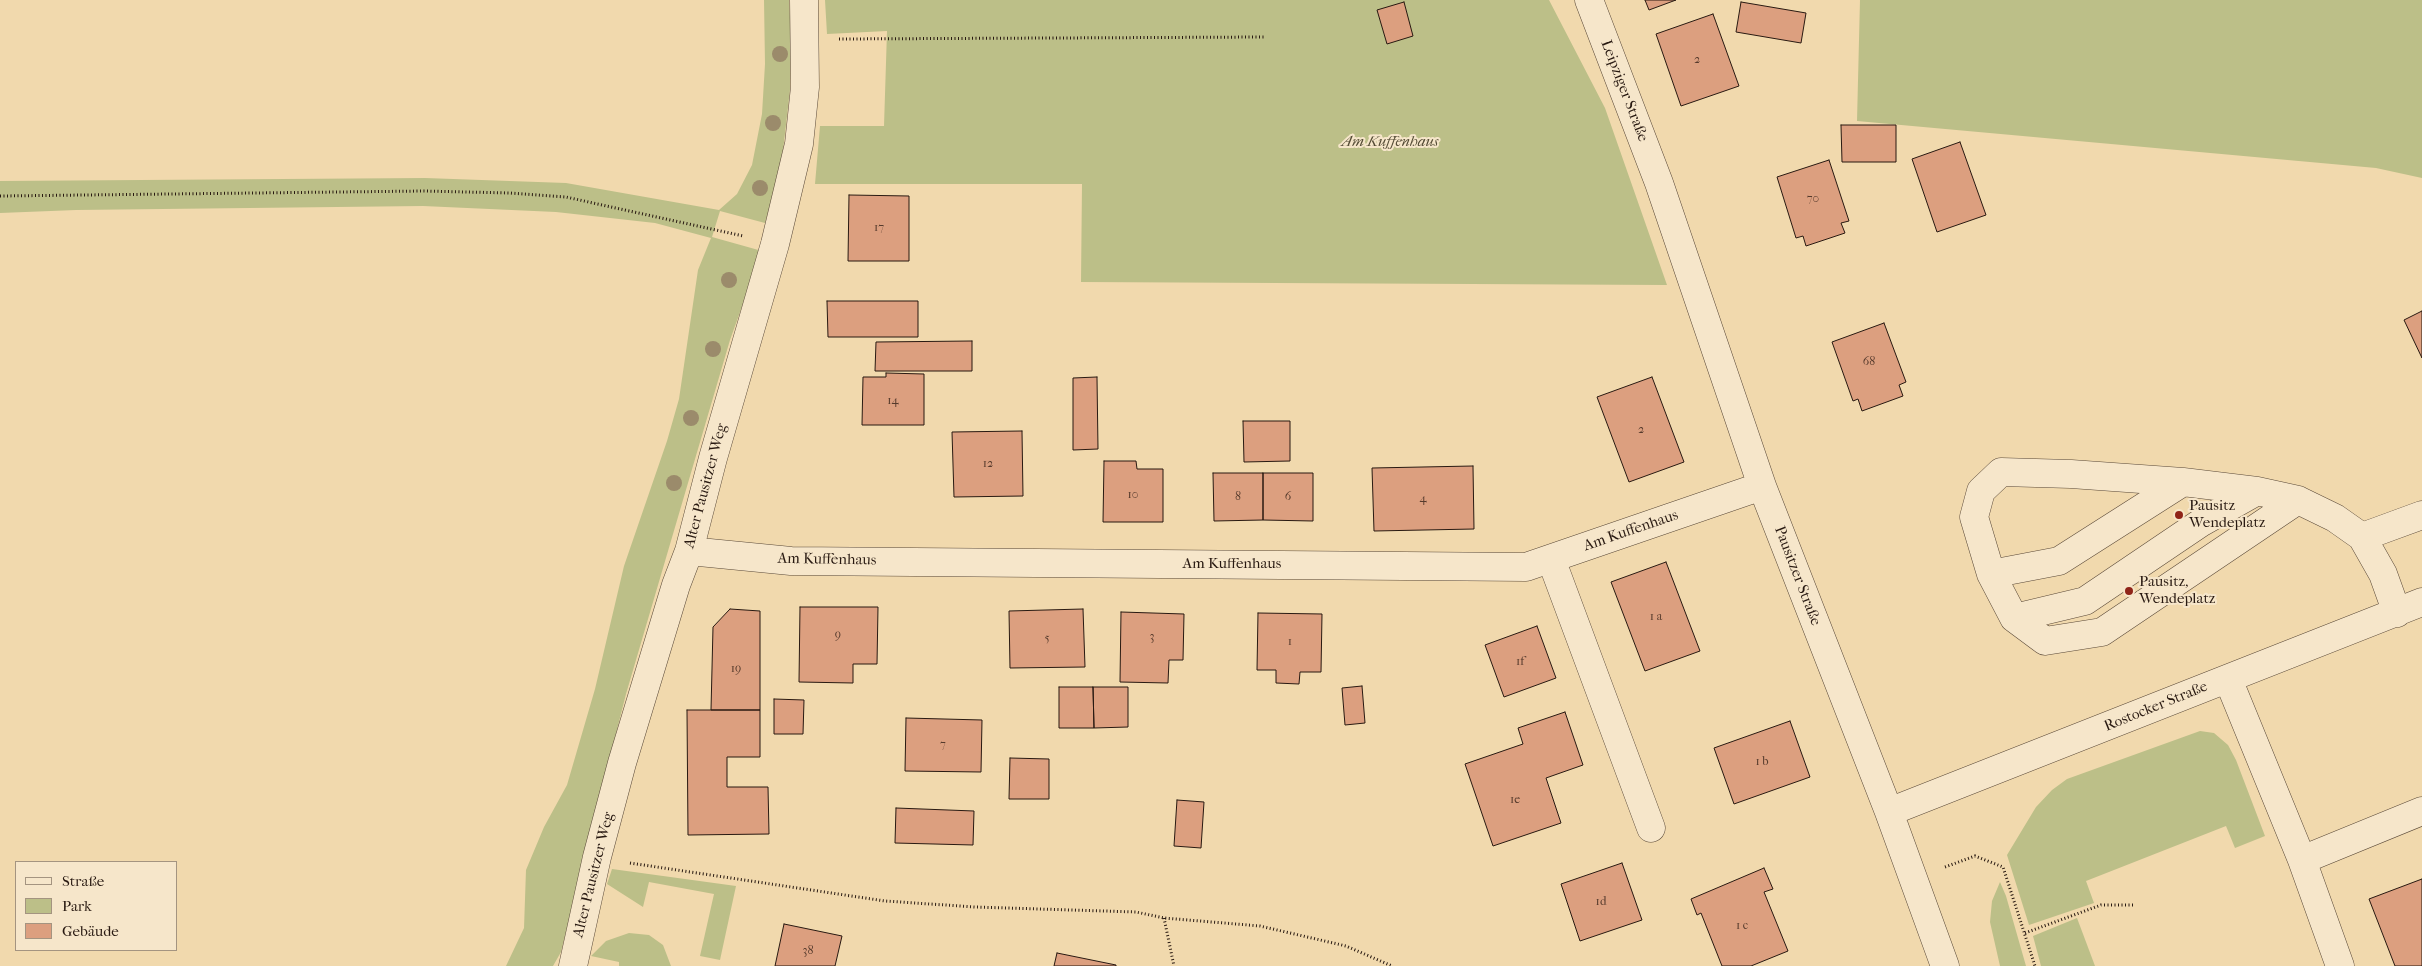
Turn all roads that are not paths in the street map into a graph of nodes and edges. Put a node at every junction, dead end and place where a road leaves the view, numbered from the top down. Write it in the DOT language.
graph roads {
  1 [pos="804,0"];
  2 [pos="1589,0"];
  3 [pos="1659,183"];
  4 [pos="2183,482"];
  5 [pos="1762,486"];
  6 [pos="2257,491"];
  7 [pos="2298,500"];
  8 [pos="2422,515"];
  9 [pos="2362,537"];
  10 [pos="689,551"];
  11 [pos="1551,559"];
  12 [pos="1991,574"];
  13 [pos="2422,602"];
  14 [pos="2397,612"];
  15 [pos="2014,618"];
  16 [pos="2228,679"];
  17 [pos="2422,811"];
  18 [pos="1889,812"];
  19 [pos="1651,828"];
  20 [pos="2302,860"];
  21 [pos="573,966"];
  22 [pos="1946,966"];
  23 [pos="2340,966"];
  1 -- 10 [label="street, Alter Pausitzer Weg"];
  2 -- 3 [label="street, Leipziger Straße"];
  3 -- 5 [label="street, Pausitzer Straße"];
  4 -- 6 [label="street"];
  4 -- 12 [label="street"];
  4 -- 12 [label="street"];
  5 -- 11 [label="street, Am Kuffenhaus"];
  5 -- 18 [label="street, Pausitzer Straße"];
  6 -- 7 [label="street"];
  6 -- 15 [label="street"];
  7 -- 9 [label="street"];
  7 -- 15 [label="street"];
  8 -- 9 [label="street"];
  9 -- 14 [label="street"];
  10 -- 11 [label="street, Am Kuffenhaus"];
  10 -- 21 [label="street, Alter Pausitzer Weg"];
  11 -- 19 [label="street"];
  12 -- 15 [label="street"];
  13 -- 14 [label="street, Rostocker Straße"];
  14 -- 16 [label="street, Rostocker Straße"];
  16 -- 18 [label="street, Rostocker Straße"];
  16 -- 20 [label="street"];
  17 -- 20 [label="street"];
  18 -- 22 [label="street, Pausitzer Straße"];
  20 -- 23 [label="street"];
}
